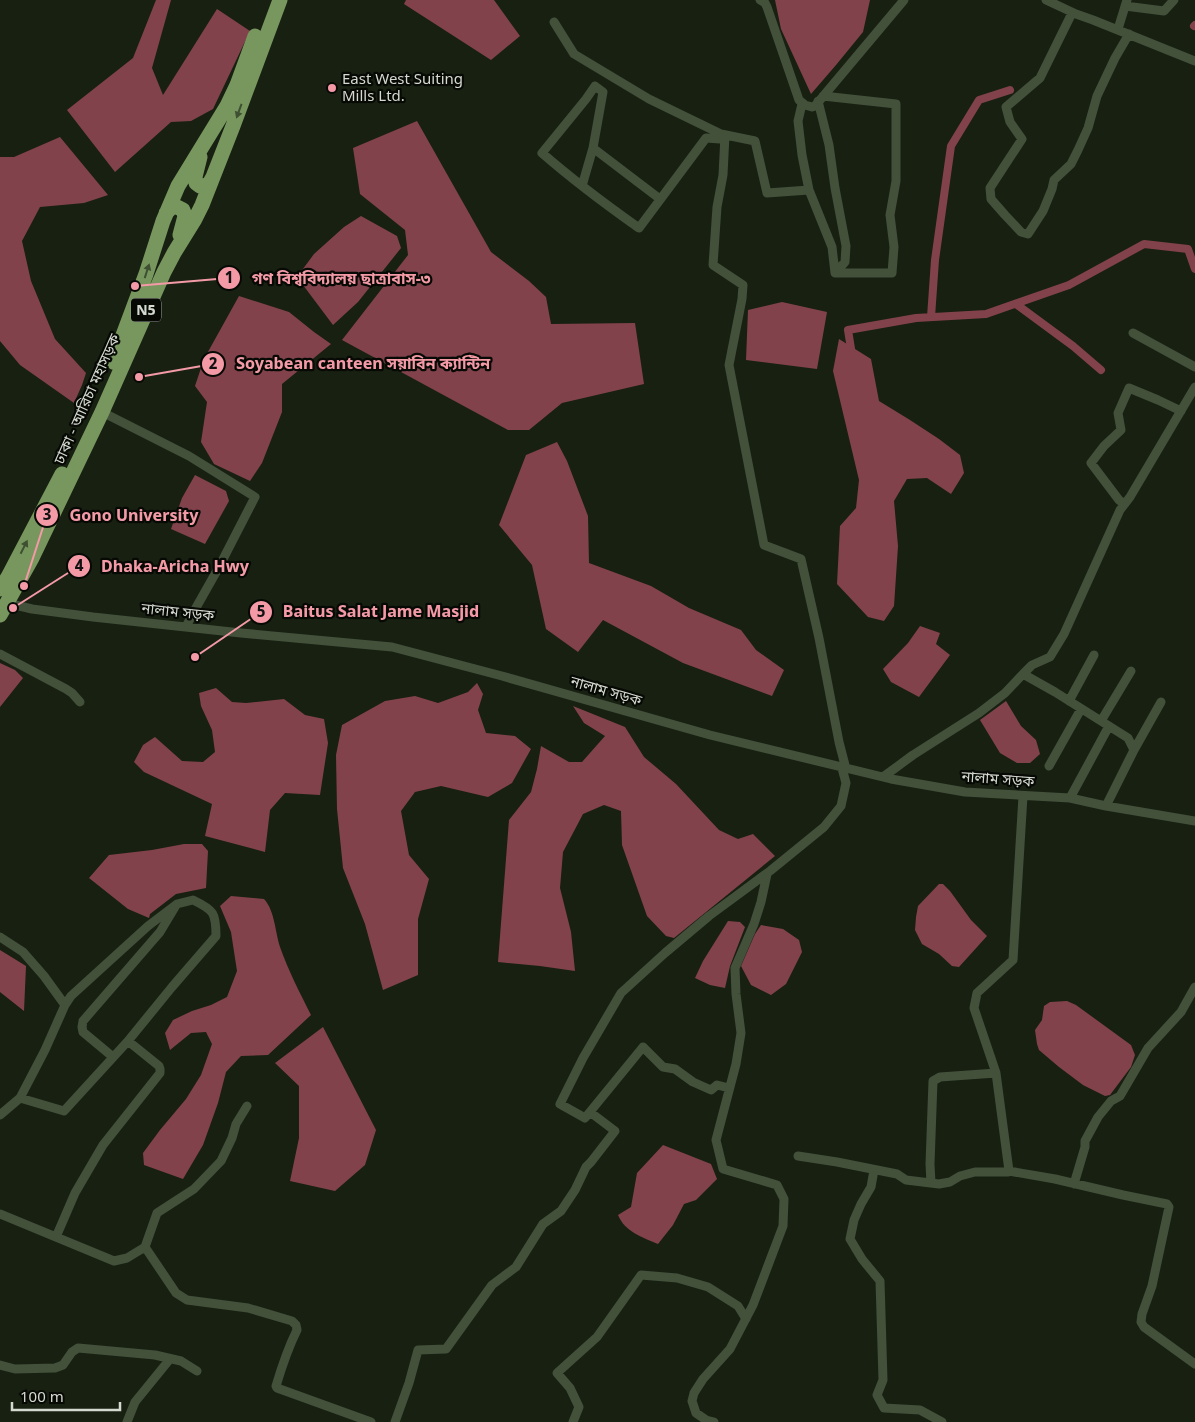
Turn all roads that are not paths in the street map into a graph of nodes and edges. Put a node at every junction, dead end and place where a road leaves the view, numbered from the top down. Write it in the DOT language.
graph roads {
  1 [pos="269,0"];
  2 [pos="280,0"];
  3 [pos="760,0"];
  4 [pos="904,0"];
  5 [pos="1046,0"];
  6 [pos="1174,0"];
  7 [pos="1126,3"];
  8 [pos="1072,13"];
  9 [pos="554,22"];
  10 [pos="1118,29"];
  11 [pos="1129,34"];
  12 [pos="1195,61"];
  13 [pos="821,99"];
  14 [pos="802,104"];
  15 [pos="723,135"];
  16 [pos="204,142"];
  17 [pos="593,148"];
  18 [pos="214,176"];
  19 [pos="582,186"];
  20 [pos="809,190"];
  21 [pos="660,199"];
  22 [pos="166,212"];
  23 [pos="174,253"];
  24 [pos="835,274"];
  25 [pos="1133,334"];
  26 [pos="1195,367"];
  27 [pos="1195,387"];
  28 [pos="1181,411"];
  29 [pos="102,412"];
  30 [pos="1124,504"];
  31 [pos="2,602"];
  32 [pos="186,627"];
  33 [pos="0,654"];
  34 [pos="1094,655"];
  35 [pos="1131,671"];
  36 [pos="1023,674"];
  37 [pos="1069,701"];
  38 [pos="80,702"];
  39 [pos="1161,702"];
  40 [pos="1081,709"];
  41 [pos="1105,723"];
  42 [pos="1134,750"];
  43 [pos="1049,766"];
  44 [pos="844,769"];
  45 [pos="883,777"];
  46 [pos="1023,796"];
  47 [pos="1070,798"];
  48 [pos="1106,806"];
  49 [pos="1195,821"];
  50 [pos="767,874"];
  51 [pos="176,904"];
  52 [pos="0,936"];
  53 [pos="1195,987"];
  54 [pos="65,1005"];
  55 [pos="128,1041"];
  56 [pos="114,1057"];
  57 [pos="996,1073"];
  58 [pos="729,1088"];
  59 [pos="20,1098"];
  60 [pos="247,1106"];
  61 [pos="590,1112"];
  62 [pos="0,1115"];
  63 [pos="798,1156"];
  64 [pos="874,1170"];
  65 [pos="1009,1171"];
  66 [pos="931,1183"];
  67 [pos="1074,1184"];
  68 [pos="0,1214"];
  69 [pos="56,1237"];
  70 [pos="145,1247"];
  71 [pos="746,1319"];
  72 [pos="170,1359"];
  73 [pos="1195,1364"];
  74 [pos="0,1365"];
  75 [pos="197,1371"];
  76 [pos="127,1422"];
  77 [pos="371,1422"];
  78 [pos="394,1422"];
  79 [pos="573,1422"];
  80 [pos="714,1422"];
  81 [pos="942,1422"];
  1 -- 16 [label="highway, N5"];
  2 -- 18 [label="highway, ঢাকা - আরিচা মহাসড়ক / N5, one-way"];
  3 -- 14 [label="street"];
  4 -- 13 [label="street"];
  5 -- 8 [label="street"];
  6 -- 7 [label="street"];
  7 -- 10 [label="street"];
  8 -- 10 [label="street"];
  8 -- 11 [label="street"];
  9 -- 15 [label="street"];
  10 -- 11 [label="street"];
  11 -- 12 [label="street"];
  13 -- 14 [label="street"];
  13 -- 24 [label="street"];
  13 -- 24 [label="street"];
  14 -- 20 [label="street"];
  15 -- 20 [label="street"];
  15 -- 21 [label="street"];
  15 -- 44 [label="street"];
  16 -- 18 [label="highway"];
  16 -- 22 [label="highway, N5"];
  17 -- 19 [label="street"];
  17 -- 19 [label="street"];
  17 -- 21 [label="street"];
  18 -- 23 [label="highway, ঢাকা - আরিচা মহাসড়ক / N5"];
  19 -- 21 [label="street"];
  20 -- 24 [label="street"];
  22 -- 23 [label="highway"];
  31 -- 22 [label="highway, N5, one-way"];
  23 -- 29 [label="highway, ঢাকা - আরিচা মহাসড়ক / N5"];
  25 -- 26 [label="street"];
  27 -- 28 [label="street"];
  28 -- 30 [label="street"];
  28 -- 30 [label="street"];
  29 -- 31 [label="highway, ঢাকা - আরিচা মহাসড়ক / N5"];
  29 -- 32 [label="street"];
  30 -- 36 [label="street"];
  31 -- 32 [label="street, নালাম সড়ক"];
  32 -- 44 [label="street, নালাম সড়ক"];
  33 -- 38 [label="street"];
  34 -- 37 [label="street"];
  35 -- 41 [label="street"];
  36 -- 37 [label="street"];
  36 -- 45 [label="street"];
  37 -- 40 [label="street"];
  39 -- 42 [label="street"];
  40 -- 41 [label="street"];
  40 -- 43 [label="street"];
  41 -- 42 [label="street"];
  41 -- 47 [label="street"];
  42 -- 48 [label="street"];
  44 -- 45 [label="street, নালাম সড়ক"];
  44 -- 50 [label="street"];
  45 -- 46 [label="street, নালাম সড়ক"];
  46 -- 47 [label="street, নালাম সড়ক"];
  46 -- 57 [label="street"];
  47 -- 48 [label="street, নালাম সড়ক"];
  48 -- 49 [label="street, নালাম সড়ক"];
  50 -- 58 [label="street"];
  50 -- 61 [label="street"];
  51 -- 54 [label="street"];
  51 -- 55 [label="street"];
  51 -- 56 [label="street"];
  52 -- 54 [label="street"];
  53 -- 67 [label="street"];
  54 -- 59 [label="street"];
  55 -- 56 [label="street"];
  55 -- 69 [label="street"];
  56 -- 59 [label="street"];
  57 -- 65 [label="street"];
  57 -- 66 [label="street"];
  58 -- 61 [label="street"];
  58 -- 71 [label="street"];
  59 -- 62 [label="street"];
  60 -- 70 [label="street"];
  61 -- 78 [label="street"];
  63 -- 64 [label="street"];
  64 -- 66 [label="street"];
  64 -- 81 [label="street"];
  65 -- 66 [label="street"];
  65 -- 67 [label="street"];
  67 -- 73 [label="street"];
  68 -- 69 [label="street"];
  69 -- 70 [label="street"];
  70 -- 77 [label="street"];
  71 -- 79 [label="street"];
  71 -- 80 [label="street"];
  72 -- 74 [label="street"];
  72 -- 75 [label="street"];
  72 -- 76 [label="street"];
}
